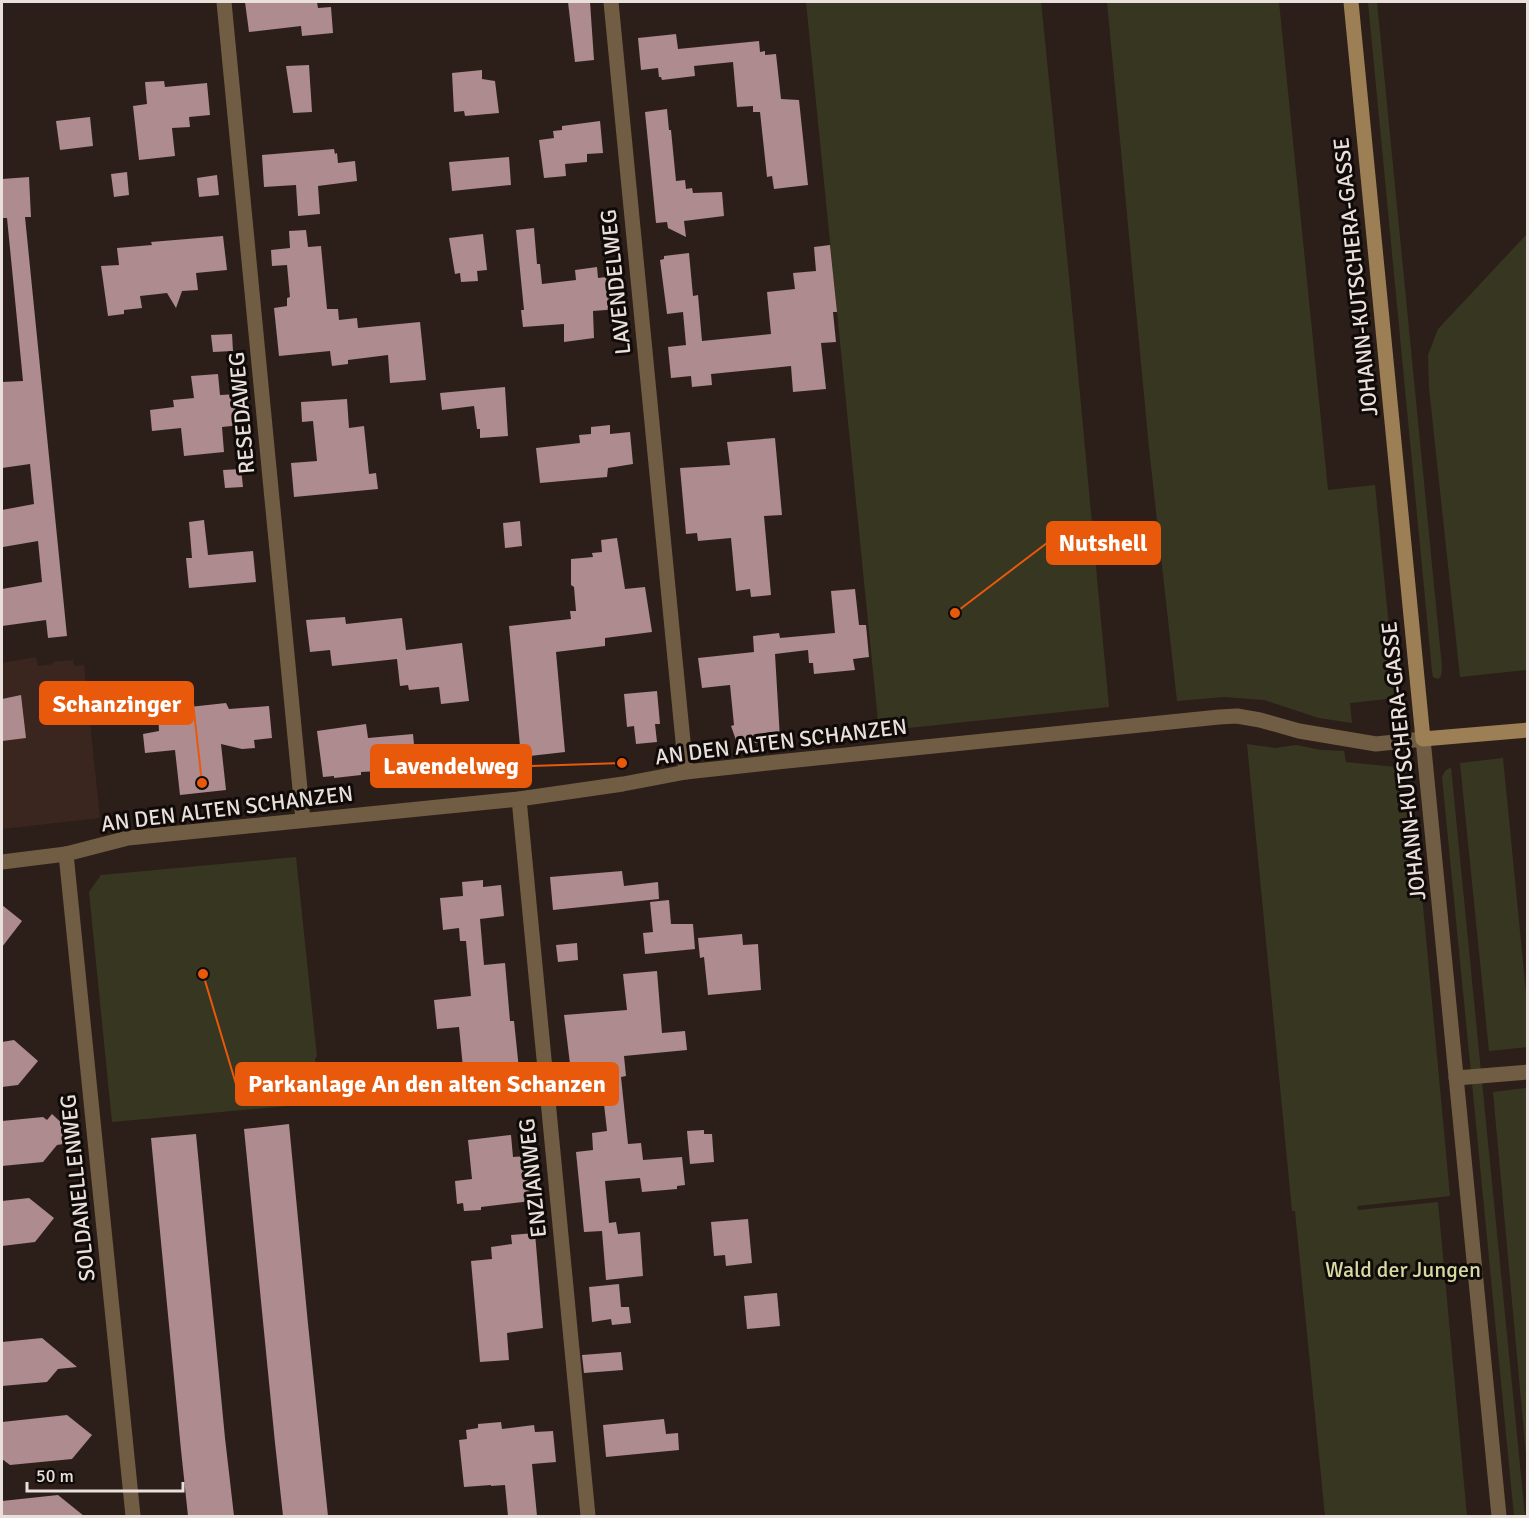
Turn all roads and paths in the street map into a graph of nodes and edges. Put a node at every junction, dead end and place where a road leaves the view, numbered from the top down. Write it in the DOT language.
graph roads {
  1 [pos="224,2"];
  2 [pos="611,2"];
  3 [pos="1351,2"];
  4 [pos="1527,730"];
  5 [pos="1423,739"];
  6 [pos="686,772"];
  7 [pos="519,799"];
  8 [pos="303,820"];
  9 [pos="66,854"];
  10 [pos="2,862"];
  11 [pos="1527,1072"];
  12 [pos="1456,1078"];
  13 [pos="133,1516"];
  14 [pos="588,1516"];
  15 [pos="1499,1516"];
  1 -- 8 [label="street, RESEDAWEG"];
  2 -- 6 [label="street, LAVENDELWEG"];
  3 -- 5 [label="street, JOHANN-KUTSCHERA-GASSE"];
  4 -- 5 [label="street"];
  5 -- 6 [label="street, AN DEN ALTEN SCHANZEN"];
  5 -- 12 [label="street, JOHANN-KUTSCHERA-GASSE"];
  6 -- 7 [label="street, AN DEN ALTEN SCHANZEN"];
  7 -- 8 [label="street, AN DEN ALTEN SCHANZEN"];
  7 -- 14 [label="street, ENZIANWEG"];
  8 -- 9 [label="street, AN DEN ALTEN SCHANZEN"];
  9 -- 10 [label="street, AN DEN ALTEN SCHANZEN"];
  9 -- 13 [label="street, SOLDANELLENWEG"];
  11 -- 12 [label="street"];
  12 -- 15 [label="street, JOHANN-KUTSCHERA-GASSE"];
}
